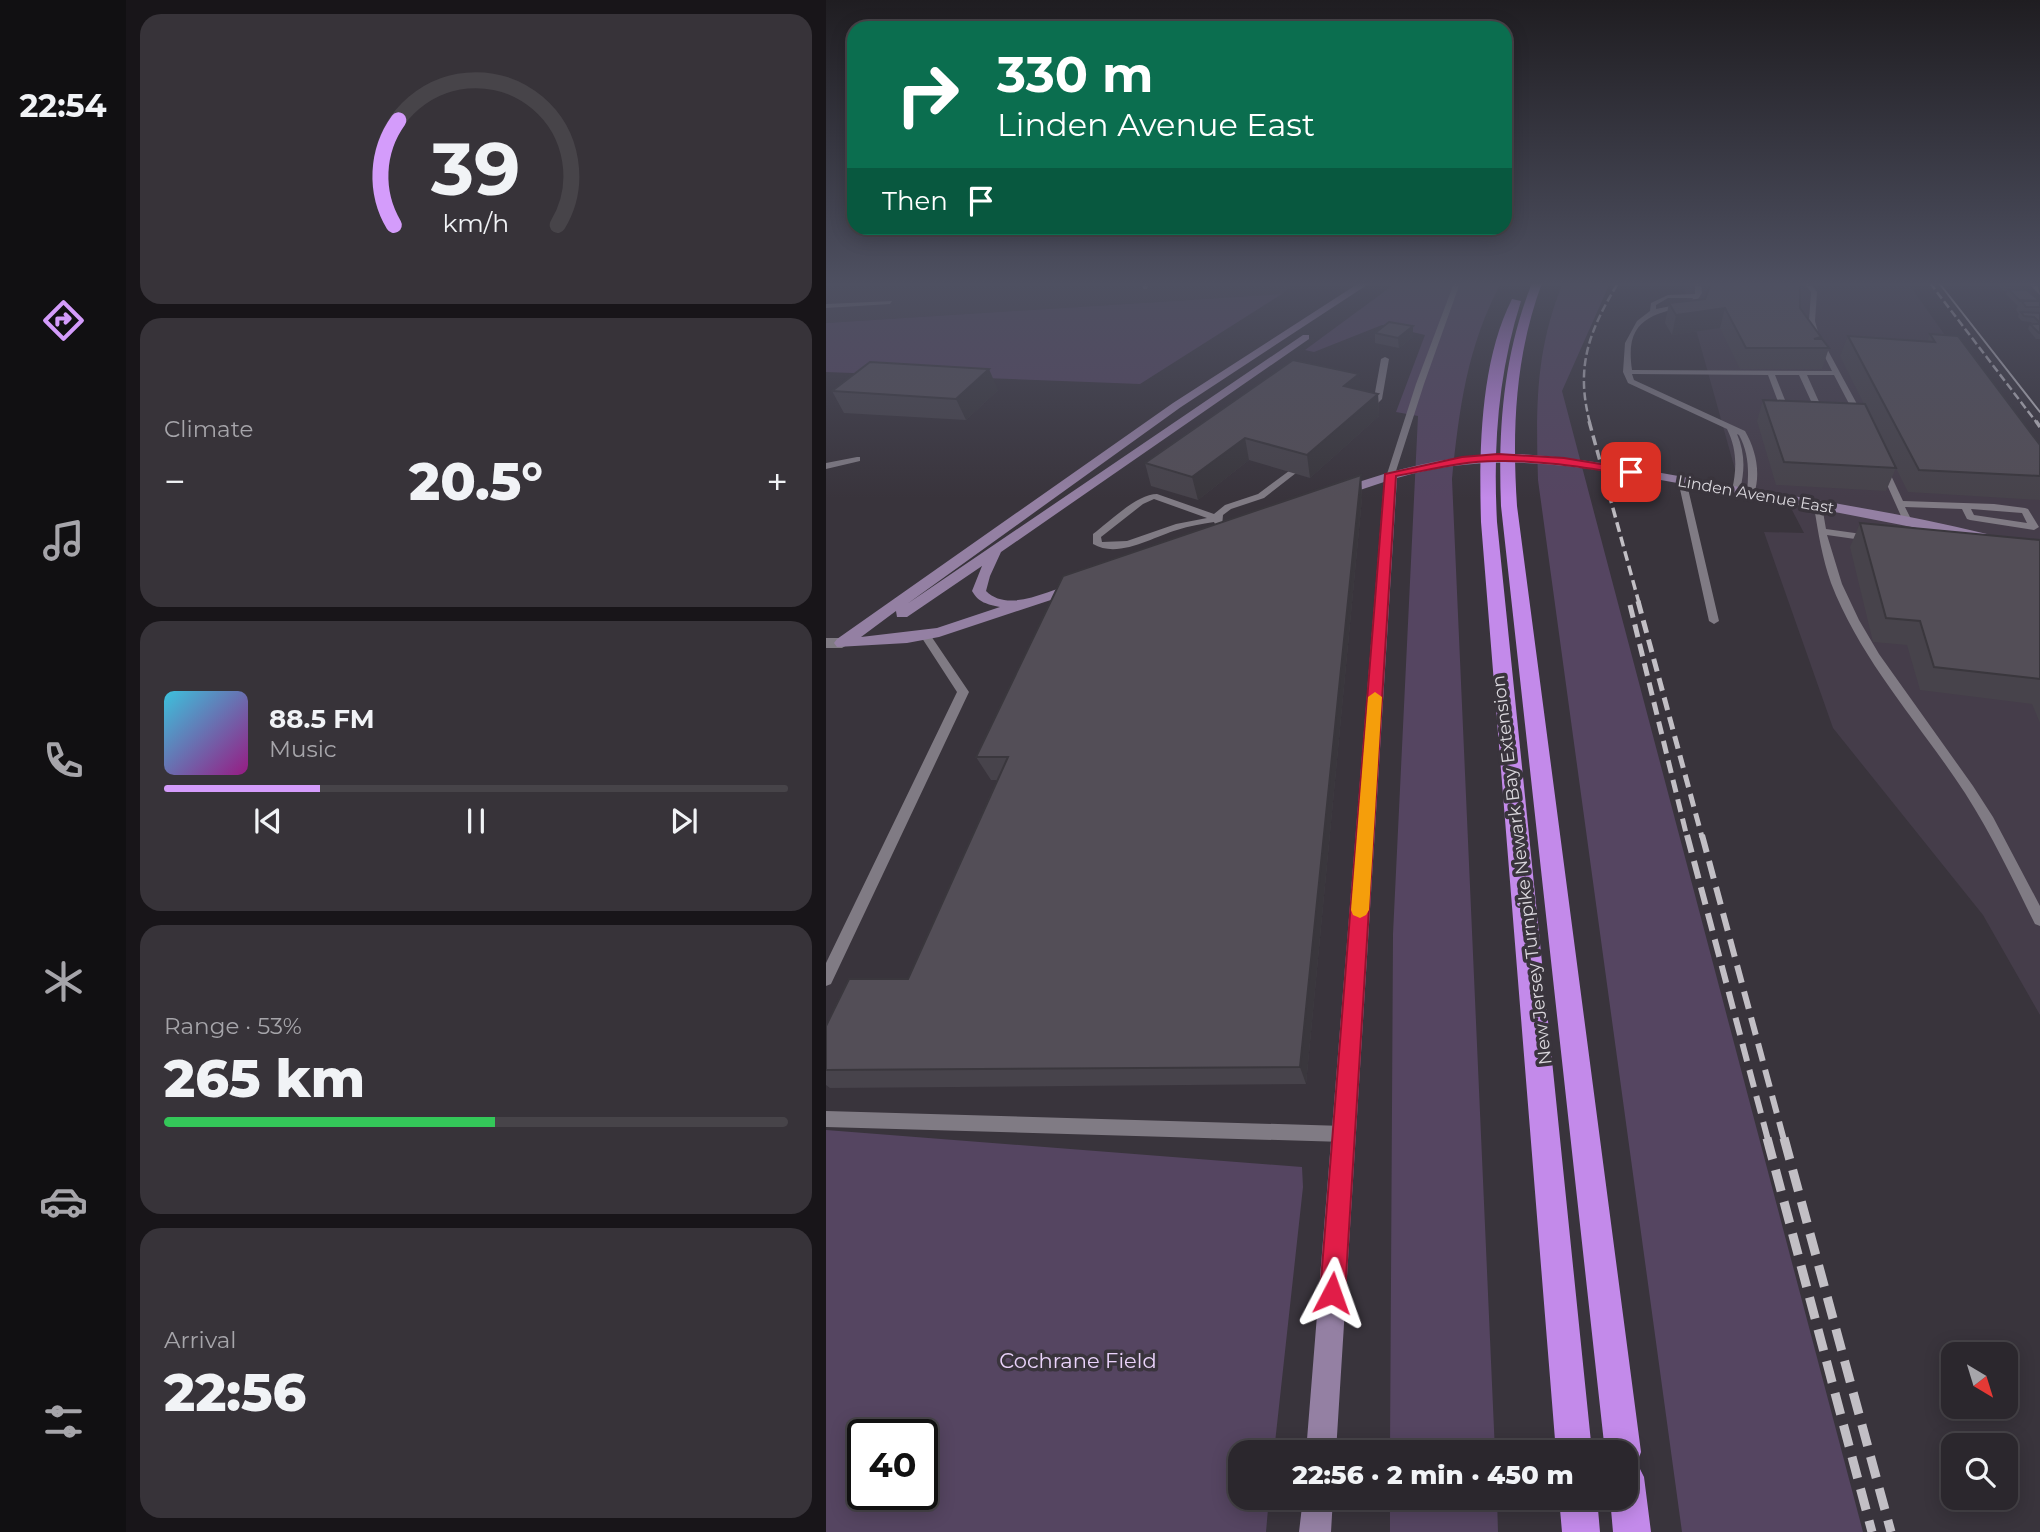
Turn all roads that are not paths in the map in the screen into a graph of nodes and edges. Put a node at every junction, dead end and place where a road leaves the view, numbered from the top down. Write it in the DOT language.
graph roads {
  1 [pos="1259,354"];
  2 [pos="1274,354"];
  3 [pos="1431,354"];
  4 [pos="1499,354"];
  5 [pos="1515,354"];
  6 [pos="1626,354"];
  7 [pos="1827,354"];
  8 [pos="1385,359"];
  9 [pos="1627,372"];
  10 [pos="1772,373"];
  11 [pos="1802,373"];
  12 [pos="1837,373"];
  13 [pos="1364,412"];
  14 [pos="1776,415"];
  15 [pos="1787,415"];
  16 [pos="1796,416"];
  17 [pos="1806,416"];
  18 [pos="1730,426"];
  19 [pos="1867,430"];
  20 [pos="1878,454"];
  21 [pos="857,459"];
  22 [pos="826,466"];
  23 [pos="1292,473"];
  24 [pos="1391,474"];
  25 [pos="1682,480"];
  26 [pos="1497,481"];
  27 [pos="1736,490"];
  28 [pos="1751,492"];
  29 [pos="1330,497"];
  30 [pos="1900,504"];
  31 [pos="1818,506"];
  32 [pos="1965,506"];
  33 [pos="1218,519"];
  34 [pos="1908,523"];
  35 [pos="1821,531"];
  36 [pos="1224,537"];
  37 [pos="1876,539"];
  38 [pos="2001,541"];
  39 [pos="999,549"];
  40 [pos="1091,582"];
  41 [pos="1026,604"];
  42 [pos="1714,621"];
  43 [pos="925,635"];
  44 [pos="862,642"];
  45 [pos="834,643"];
  46 [pos="2040,920"];
  47 [pos="826,979"];
  48 [pos="826,1119"];
  49 [pos="1344,1134"];
  50 [pos="1322,1440"];
  51 [pos="1573,1440"];
  52 [pos="1622,1440"];
  53 [pos="1317,1510"];
  54 [pos="1579,1510"];
  55 [pos="1630,1510"];
  56 [pos="1315,1532"];
  57 [pos="1581,1532"];
  58 [pos="1632,1532"];
  1 -- 45 [label="street"];
  2 -- 39 [label="street"];
  3 -- 24 [label="lane"];
  4 -- 26 [label="highway, New Jersey Turnpike Newark Bay Extension"];
  5 -- 26 [label="highway, New Jersey Turnpike Newark Bay Extension"];
  6 -- 9 [label="lane"];
  7 -- 12 [label="lane"];
  8 -- 13 [label="lane"];
  9 -- 10 [label="lane"];
  9 -- 18 [label="lane"];
  10 -- 11 [label="lane"];
  10 -- 15 [label="lane"];
  11 -- 12 [label="lane"];
  11 -- 17 [label="lane"];
  12 -- 19 [label="lane"];
  14 -- 15 [label="lane"];
  15 -- 16 [label="lane"];
  18 -- 27 [label="lane"];
  18 -- 28 [label="lane"];
  20 -- 30 [label="lane"];
  21 -- 22 [label="lane"];
  23 -- 33 [label="lane"];
  24 -- 25 [label="street, Linden Avenue East"];
  24 -- 29 [label="street, Linden Avenue East"];
  24 -- 49 [label="street"];
  25 -- 27 [label="street, Linden Avenue East"];
  25 -- 42 [label="lane"];
  26 -- 51 [label="highway, New Jersey Turnpike Newark Bay Extension"];
  26 -- 52 [label="highway, New Jersey Turnpike Newark Bay Extension"];
  27 -- 28 [label="street, Linden Avenue East"];
  28 -- 31 [label="street, Linden Avenue East"];
  30 -- 32 [label="lane"];
  30 -- 34 [label="lane"];
  31 -- 34 [label="street, Linden Avenue East"];
  31 -- 35 [label="lane"];
  32 -- 32 [label="lane"];
  33 -- 33 [label="lane"];
  33 -- 36 [label="lane"];
  34 -- 38 [label="street, Linden Avenue East"];
  35 -- 37 [label="lane"];
  35 -- 46 [label="lane"];
  39 -- 41 [label="street"];
  39 -- 44 [label="street"];
  40 -- 41 [label="street"];
  41 -- 43 [label="street"];
  43 -- 44 [label="street"];
  43 -- 47 [label="lane"];
  44 -- 45 [label="street"];
  48 -- 49 [label="lane"];
  49 -- 50 [label="street"];
  53 -- 56 [label="street"];
  54 -- 57 [label="highway"];
  55 -- 58 [label="highway"];
}
